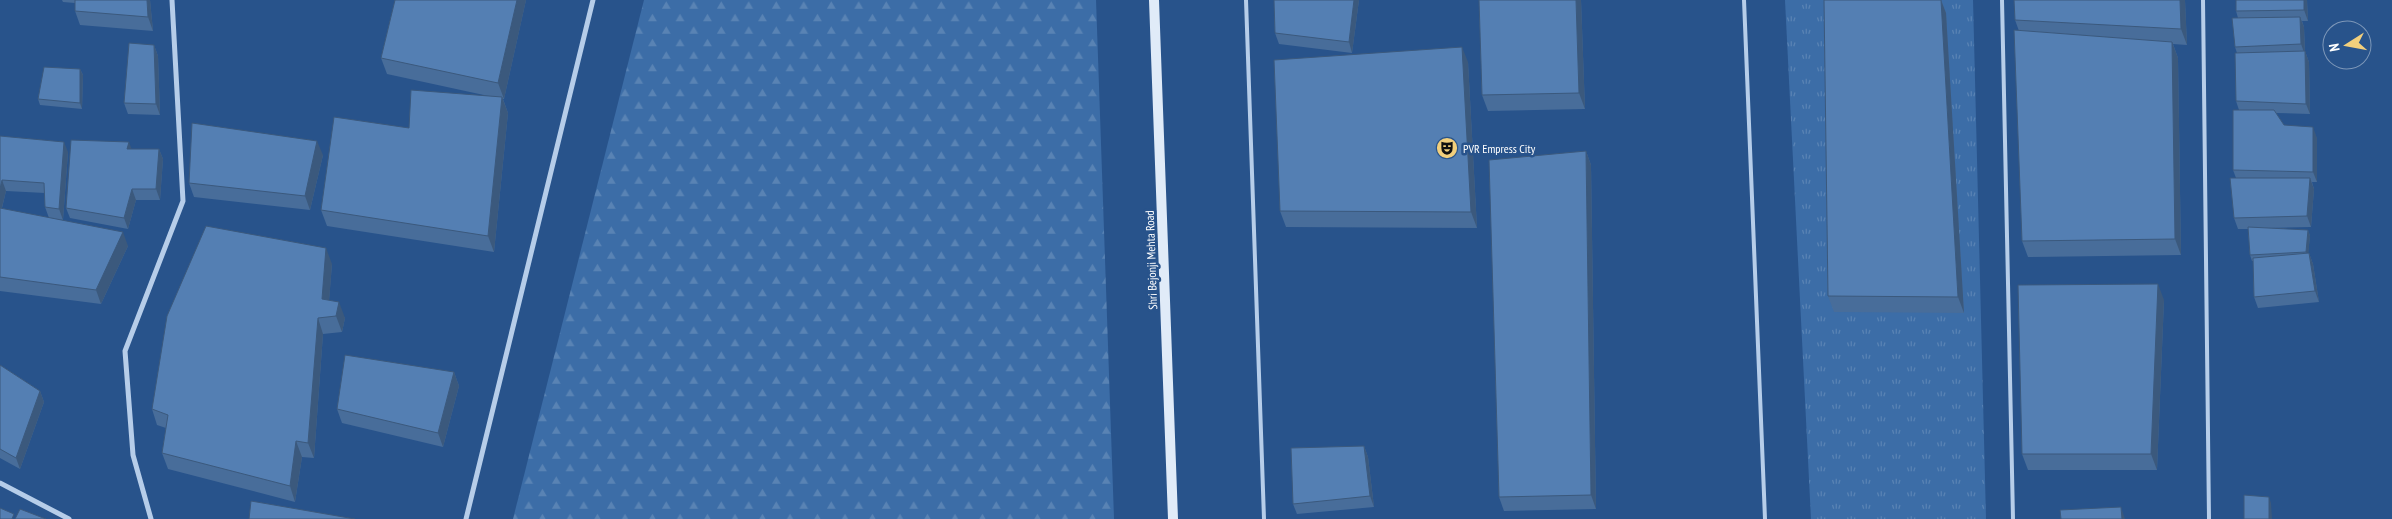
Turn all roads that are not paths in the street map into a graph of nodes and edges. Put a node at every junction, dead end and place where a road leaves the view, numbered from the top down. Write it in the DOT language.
graph roads {
  1 [pos="172,0"];
  2 [pos="593,0"];
  3 [pos="1154,0"];
  4 [pos="1246,0"];
  5 [pos="1744,0"];
  6 [pos="2002,0"];
  7 [pos="2203,0"];
  8 [pos="0,483"];
  9 [pos="69,519"];
  10 [pos="151,519"];
  11 [pos="466,519"];
  12 [pos="1173,519"];
  13 [pos="1264,519"];
  14 [pos="1765,519"];
  15 [pos="2013,519"];
  16 [pos="2209,519"];
  1 -- 10 [label="street"];
  2 -- 11 [label="street"];
  3 -- 12 [label="main road, Shri Bejonji Mehta Road"];
  4 -- 13 [label="lane"];
  5 -- 14 [label="lane"];
  6 -- 15 [label="lane"];
  7 -- 16 [label="lane"];
  8 -- 9 [label="street"];
}
